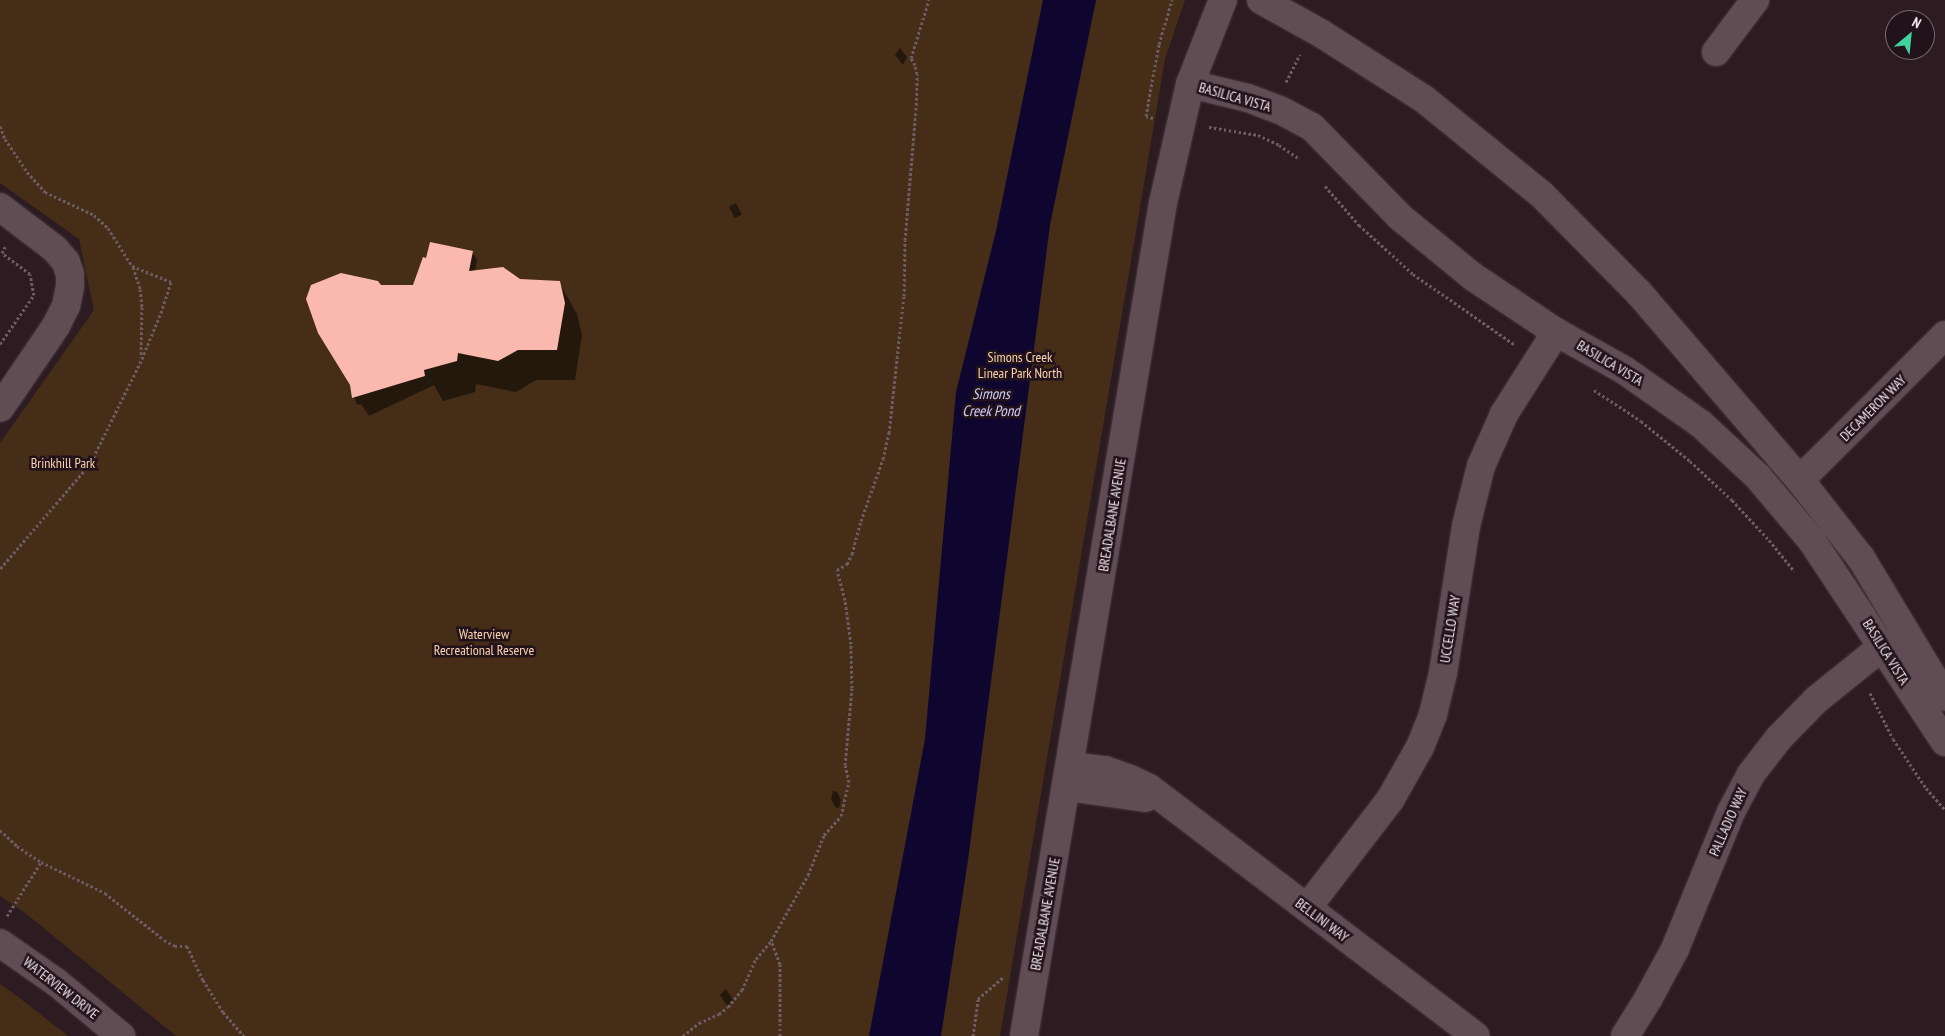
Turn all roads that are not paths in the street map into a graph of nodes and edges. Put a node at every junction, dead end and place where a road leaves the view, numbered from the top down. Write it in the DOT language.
graph roads {
  1 [pos="1223,0"];
  2 [pos="1261,0"];
  3 [pos="1755,0"];
  4 [pos="1716,52"];
  5 [pos="1190,84"];
  6 [pos="11,214"];
  7 [pos="1556,332"];
  8 [pos="1945,335"];
  9 [pos="0,408"];
  10 [pos="1800,480"];
  11 [pos="1883,646"];
  12 [pos="1945,698"];
  13 [pos="1945,742"];
  14 [pos="1069,777"];
  15 [pos="1307,908"];
  16 [pos="3,931"];
  17 [pos="121,1036"];
  18 [pos="1024,1036"];
  19 [pos="1476,1036"];
  20 [pos="1624,1036"];
  1 -- 5 [label="street, BREADALBANE AVENUE"];
  2 -- 10 [label="street, BASILICA VISTA"];
  3 -- 4 [label="street"];
  5 -- 7 [label="street, BASILICA VISTA"];
  5 -- 14 [label="street, BREADALBANE AVENUE"];
  6 -- 9 [label="street"];
  7 -- 11 [label="street, BASILICA VISTA"];
  7 -- 15 [label="street, UCCELLO WAY"];
  8 -- 10 [label="street, DECAMERON WAY"];
  10 -- 12 [label="street, BASILICA VISTA"];
  11 -- 13 [label="street, BASILICA VISTA"];
  11 -- 20 [label="street, PALLADIO WAY"];
  14 -- 15 [label="street, BELLINI WAY"];
  14 -- 18 [label="street, BREADALBANE AVENUE"];
  15 -- 19 [label="street, BELLINI WAY"];
  16 -- 17 [label="street, WATERVIEW DRIVE"];
}
